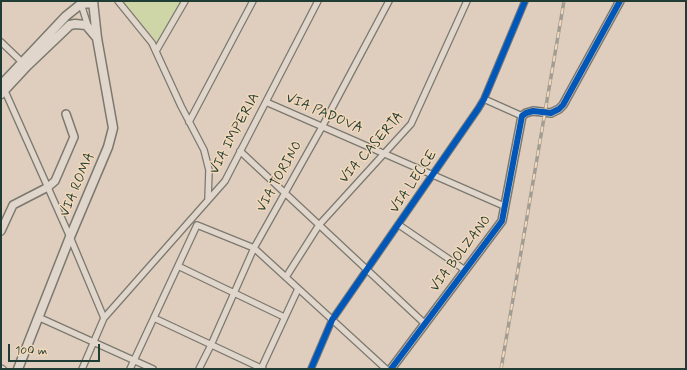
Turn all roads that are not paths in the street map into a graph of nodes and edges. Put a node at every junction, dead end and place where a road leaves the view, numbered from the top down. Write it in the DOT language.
graph roads {
  1 [pos="118,1"];
  2 [pos="185,1"];
  3 [pos="253,1"];
  4 [pos="318,1"];
  5 [pos="389,1"];
  6 [pos="467,1"];
  7 [pos="524,1"];
  8 [pos="620,1"];
  9 [pos="92,2"];
  10 [pos="81,4"];
  11 [pos="89,29"];
  12 [pos="97,38"];
  13 [pos="1,42"];
  14 [pos="156,51"];
  15 [pos="25,64"];
  16 [pos="2,89"];
  17 [pos="484,99"];
  18 [pos="266,102"];
  19 [pos="66,114"];
  20 [pos="522,116"];
  21 [pos="190,122"];
  22 [pos="322,127"];
  23 [pos="240,151"];
  24 [pos="384,154"];
  25 [pos="433,175"];
  26 [pos="48,187"];
  27 [pos="285,193"];
  28 [pos="208,200"];
  29 [pos="504,206"];
  30 [pos="319,225"];
  31 [pos="399,225"];
  32 [pos="1,231"];
  33 [pos="70,237"];
  34 [pos="254,248"];
  35 [pos="178,266"];
  36 [pos="367,270"];
  37 [pos="465,270"];
  38 [pos="286,277"];
  39 [pos="298,289"];
  40 [pos="234,292"];
  41 [pos="284,316"];
  42 [pos="38,317"];
  43 [pos="104,318"];
  44 [pos="154,318"];
  45 [pos="332,320"];
  46 [pos="424,323"];
  47 [pos="93,342"];
  48 [pos="211,345"];
  49 [pos="134,360"];
  50 [pos="18,369"];
  51 [pos="82,369"];
  52 [pos="130,369"];
  53 [pos="153,369"];
  54 [pos="199,369"];
  55 [pos="262,369"];
  56 [pos="311,369"];
  57 [pos="386,369"];
  58 [pos="391,369"];
  1 -- 14 [label="street"];
  2 -- 14 [label="street"];
  3 -- 21 [label="street"];
  4 -- 18 [label="street, VIA IMPERIA"];
  5 -- 22 [label="street, VIA TORINO"];
  6 -- 24 [label="street, VIA CASERTA"];
  7 -- 17 [label="street, VIA LECCE"];
  8 -- 20 [label="street"];
  9 -- 10 [label="main road"];
  9 -- 12 [label="main road, VIA ROMA"];
  10 -- 11 [label="street"];
  10 -- 15 [label="main road"];
  11 -- 12 [label="main road"];
  11 -- 15 [label="main road"];
  12 -- 33 [label="main road, VIA ROMA"];
  13 -- 15 [label="street"];
  14 -- 21 [label="street"];
  15 -- 16 [label="main road"];
  16 -- 26 [label="street"];
  17 -- 20 [label="street"];
  17 -- 25 [label="street, VIA LECCE"];
  18 -- 22 [label="street, VIA PADOVA"];
  18 -- 23 [label="street, VIA IMPERIA"];
  19 -- 26 [label="street"];
  20 -- 29 [label="street, VIA BOLZANO"];
  21 -- 28 [label="street"];
  22 -- 24 [label="street, VIA PADOVA"];
  22 -- 27 [label="street, VIA TORINO"];
  23 -- 27 [label="street"];
  23 -- 28 [label="street, VIA IMPERIA"];
  24 -- 25 [label="street, VIA PADOVA"];
  24 -- 30 [label="street, VIA CASERTA"];
  25 -- 29 [label="street, VIA PADOVA"];
  25 -- 31 [label="street, VIA LECCE"];
  26 -- 32 [label="street"];
  26 -- 33 [label="street"];
  27 -- 30 [label="street"];
  27 -- 34 [label="street, VIA TORINO"];
  28 -- 43 [label="street, VIA IMPERIA"];
  29 -- 37 [label="street, VIA BOLZANO"];
  30 -- 36 [label="street"];
  30 -- 38 [label="street, VIA CASERTA"];
  31 -- 36 [label="street, VIA LECCE"];
  31 -- 37 [label="street"];
  33 -- 42 [label="main road, VIA ROMA"];
  33 -- 43 [label="street"];
  34 -- 35 [label="street"];
  34 -- 38 [label="street"];
  34 -- 40 [label="street, VIA TORINO"];
  35 -- 40 [label="street"];
  35 -- 44 [label="street"];
  36 -- 45 [label="street, VIA LECCE"];
  36 -- 46 [label="street"];
  37 -- 46 [label="street, VIA BOLZANO"];
  38 -- 39 [label="street"];
  39 -- 41 [label="street"];
  39 -- 45 [label="street"];
  40 -- 41 [label="street"];
  40 -- 48 [label="street, VIA TORINO"];
  41 -- 55 [label="street"];
  42 -- 47 [label="street"];
  42 -- 50 [label="main road, VIA ROMA"];
  43 -- 47 [label="street, VIA IMPERIA"];
  44 -- 48 [label="street"];
  44 -- 49 [label="street"];
  45 -- 56 [label="street, VIA LECCE"];
  45 -- 57 [label="street"];
  46 -- 58 [label="street, VIA BOLZANO"];
  47 -- 49 [label="street"];
  47 -- 51 [label="street, VIA IMPERIA"];
  48 -- 54 [label="street, VIA TORINO"];
  48 -- 55 [label="street"];
  49 -- 52 [label="street"];
  49 -- 53 [label="street"];
}
